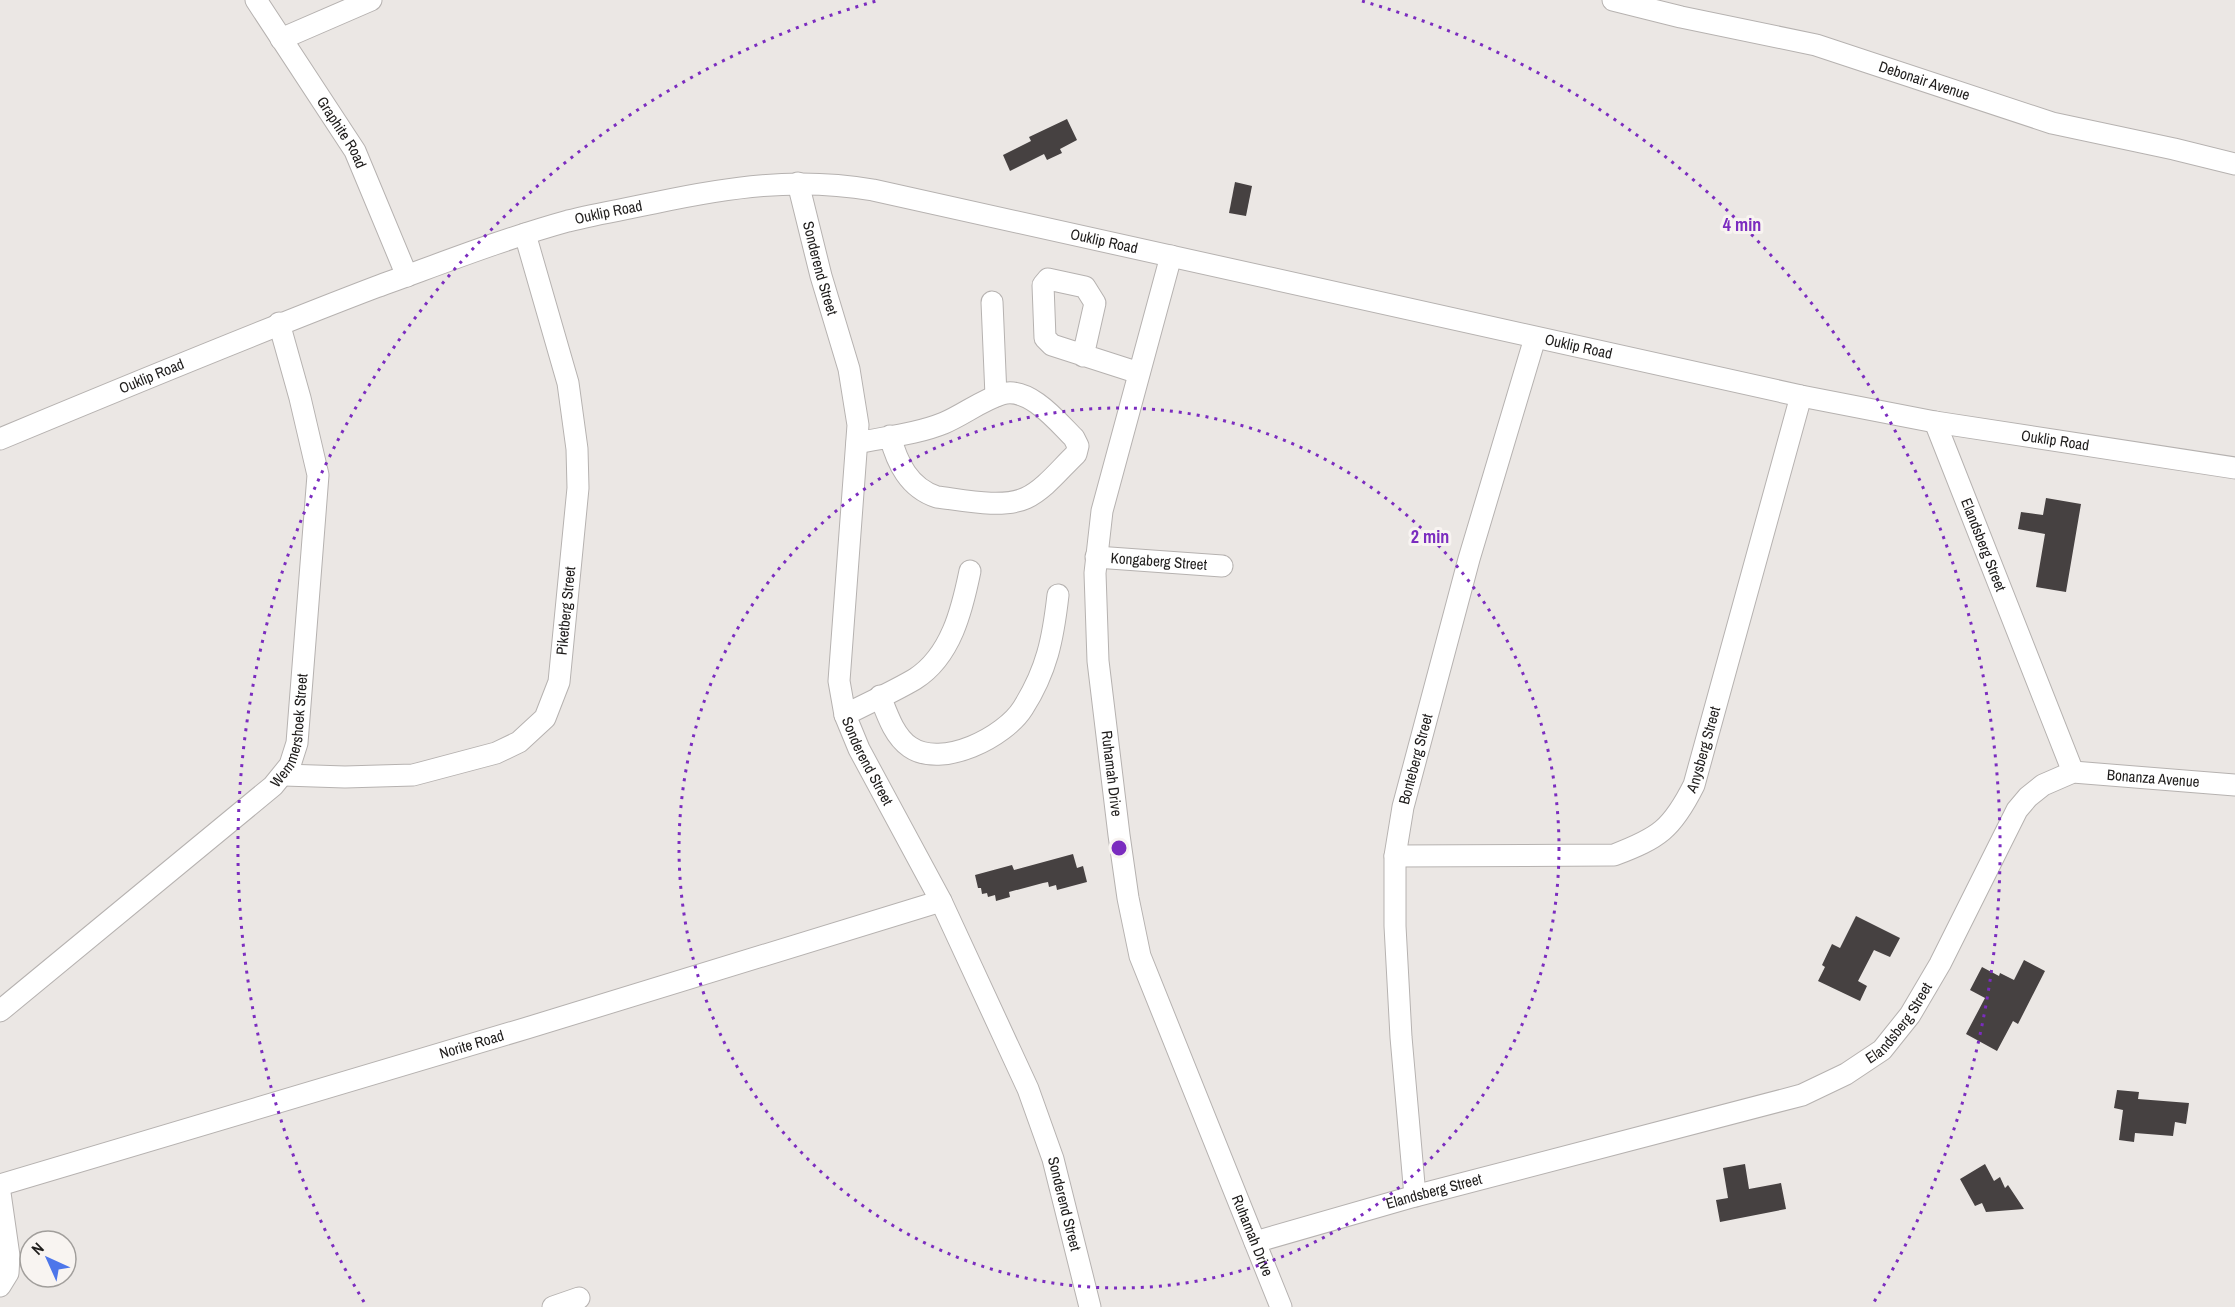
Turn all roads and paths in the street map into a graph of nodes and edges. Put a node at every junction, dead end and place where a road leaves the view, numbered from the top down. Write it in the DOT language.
graph roads {
  1 [pos="255,0"];
  2 [pos="371,0"];
  3 [pos="1613,0"];
  4 [pos="1682,8"];
  5 [pos="281,39"];
  6 [pos="2235,164"];
  7 [pos="798,183"];
  8 [pos="525,234"];
  9 [pos="1171,256"];
  10 [pos="407,276"];
  11 [pos="992,302"];
  12 [pos="279,323"];
  13 [pos="1535,338"];
  14 [pos="1083,356"];
  15 [pos="1139,373"];
  16 [pos="996,396"];
  17 [pos="1801,396"];
  18 [pos="1935,422"];
  19 [pos="891,436"];
  20 [pos="0,439"];
  21 [pos="857,443"];
  22 [pos="2235,468"];
  23 [pos="1096,557"];
  24 [pos="1222,566"];
  25 [pos="970,571"];
  26 [pos="1058,595"];
  27 [pos="880,696"];
  28 [pos="845,715"];
  29 [pos="2073,772"];
  30 [pos="284,775"];
  31 [pos="2235,785"];
  32 [pos="1395,856"];
  33 [pos="941,901"];
  34 [pos="0,1011"];
  35 [pos="0,1185"];
  36 [pos="0,1193"];
  37 [pos="1415,1196"];
  38 [pos="1255,1242"];
  39 [pos="0,1286"];
  40 [pos="579,1298"];
  41 [pos="554,1307"];
  42 [pos="1090,1307"];
  43 [pos="1281,1307"];
  1 -- 5 [label="street, Graphite Road"];
  2 -- 5 [label="street"];
  3 -- 4 [label="street, Debonair Avenue"];
  4 -- 6 [label="street, Debonair Avenue"];
  5 -- 10 [label="street, Graphite Road"];
  7 -- 8 [label="street, Ouklip Road"];
  7 -- 9 [label="street, Ouklip Road"];
  7 -- 21 [label="street, Sonderend Street"];
  8 -- 10 [label="street, Ouklip Road"];
  8 -- 30 [label="street, Piketberg Street"];
  9 -- 13 [label="street, Ouklip Road"];
  9 -- 15 [label="street, Ruhamah Drive"];
  10 -- 12 [label="street, Ouklip Road"];
  11 -- 16 [label="street"];
  12 -- 20 [label="street, Ouklip Road"];
  12 -- 30 [label="street, Wemmershoek Street"];
  13 -- 17 [label="street, Ouklip Road"];
  13 -- 32 [label="street, Bonteberg Street"];
  14 -- 15 [label="street"];
  15 -- 23 [label="street, Ruhamah Drive"];
  16 -- 19 [label="street"];
  16 -- 19 [label="street"];
  17 -- 18 [label="street, Ouklip Road"];
  17 -- 32 [label="street, Anysberg Street"];
  18 -- 22 [label="street, Ouklip Road"];
  18 -- 29 [label="street, Elandsberg Street"];
  19 -- 21 [label="street"];
  21 -- 28 [label="street, Sonderend Street"];
  23 -- 24 [label="street, Kongaberg Street"];
  23 -- 38 [label="street, Ruhamah Drive"];
  25 -- 27 [label="street"];
  26 -- 27 [label="street"];
  27 -- 28 [label="street"];
  28 -- 33 [label="street, Sonderend Street"];
  29 -- 31 [label="street, Bonanza Avenue"];
  29 -- 37 [label="street, Elandsberg Street"];
  30 -- 34 [label="street, Wemmershoek Street"];
  32 -- 37 [label="street, Bonteberg Street"];
  33 -- 35 [label="street, Norite Road"];
  33 -- 42 [label="street, Sonderend Street"];
  36 -- 39 [label="street"];
  37 -- 38 [label="street, Elandsberg Street"];
  38 -- 43 [label="street, Ruhamah Drive"];
  40 -- 41 [label="street"];
}
